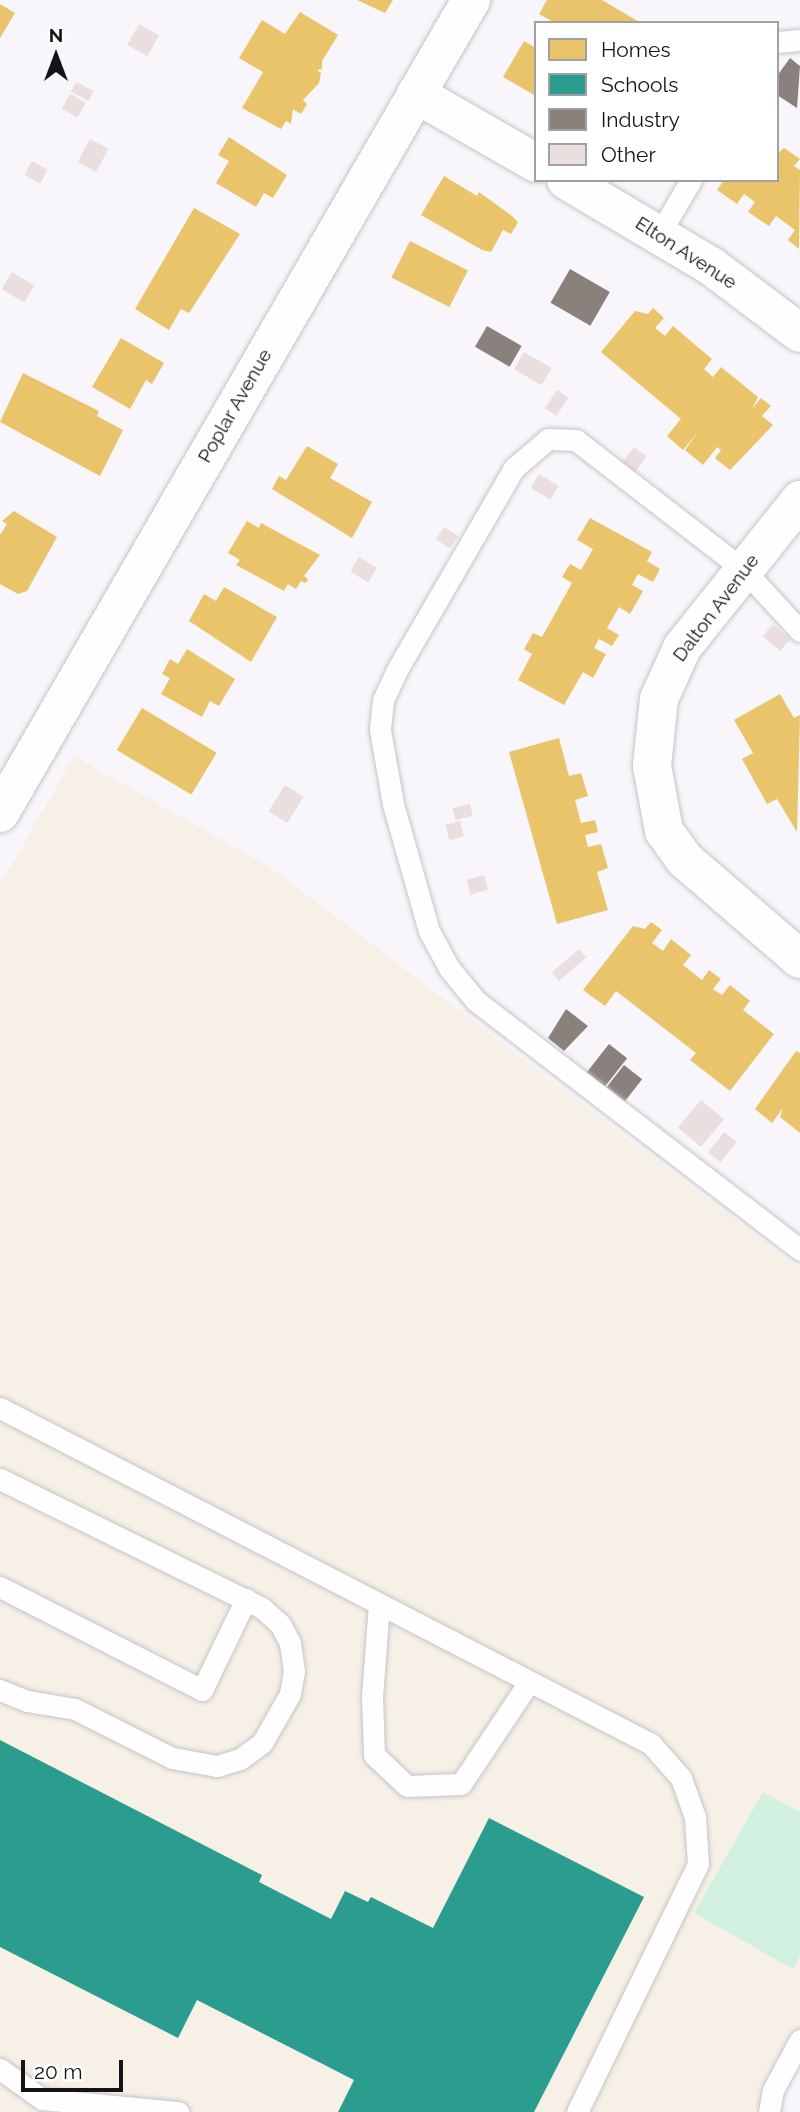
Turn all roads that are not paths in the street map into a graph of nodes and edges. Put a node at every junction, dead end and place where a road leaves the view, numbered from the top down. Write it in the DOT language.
graph roads {
  1 [pos="471,0"];
  2 [pos="800,40"];
  3 [pos="779,42"];
  4 [pos="416,94"];
  5 [pos="534,162"];
  6 [pos="569,182"];
  7 [pos="690,182"];
  8 [pos="659,234"];
  9 [pos="800,333"];
  10 [pos="800,500"];
  11 [pos="744,570"];
  12 [pos="800,631"];
  13 [pos="0,813"];
  14 [pos="800,959"];
  15 [pos="800,1250"];
  16 [pos="0,1408"];
  17 [pos="0,1479"];
  18 [pos="0,1587"];
  19 [pos="246,1599"];
  20 [pos="379,1604"];
  21 [pos="529,1682"];
  22 [pos="0,1690"];
  23 [pos="800,2040"];
  24 [pos="0,2069"];
  25 [pos="178,2112"];
  26 [pos="577,2112"];
  27 [pos="769,2112"];
  1 -- 4 [label="street, Poplar Avenue"];
  2 -- 3 [label="lane"];
  4 -- 5 [label="street"];
  4 -- 13 [label="street, Poplar Avenue"];
  6 -- 8 [label="street, Elton Avenue"];
  7 -- 8 [label="lane"];
  8 -- 9 [label="street, Elton Avenue"];
  10 -- 11 [label="street, Dalton Avenue"];
  11 -- 12 [label="lane"];
  11 -- 14 [label="street, Dalton Avenue"];
  11 -- 15 [label="lane"];
  16 -- 20 [label="lane"];
  17 -- 19 [label="lane"];
  18 -- 19 [label="lane"];
  19 -- 22 [label="lane"];
  20 -- 21 [label="lane"];
  20 -- 21 [label="lane"];
  21 -- 26 [label="lane"];
  23 -- 27 [label="lane"];
  24 -- 25 [label="lane"];
}
